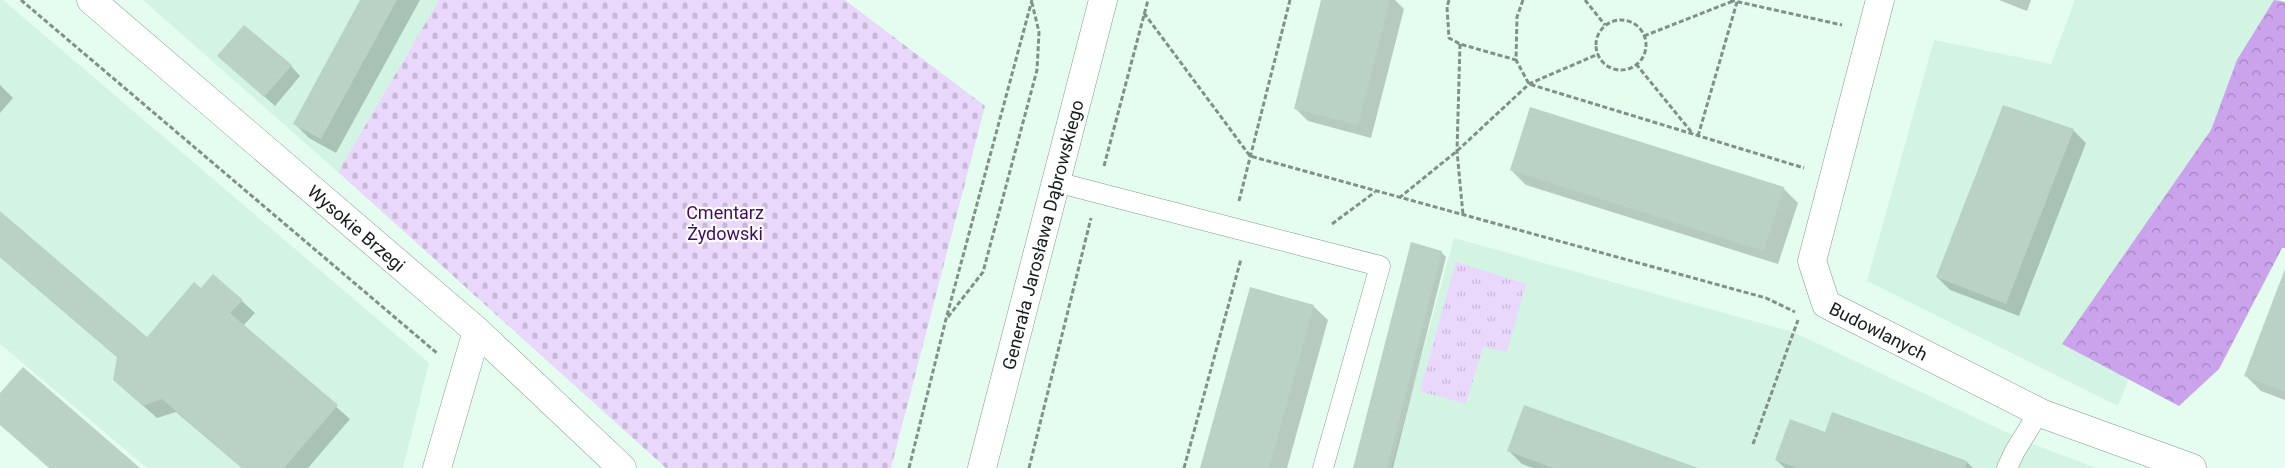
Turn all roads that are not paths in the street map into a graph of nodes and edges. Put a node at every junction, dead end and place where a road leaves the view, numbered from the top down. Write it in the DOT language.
graph roads {
  1 [pos="91,0"];
  2 [pos="1103,0"];
  3 [pos="1880,0"];
  4 [pos="1056,182"];
  5 [pos="477,331"];
  6 [pos="2039,412"];
  7 [pos="620,466"];
  8 [pos="437,468"];
  9 [pos="982,468"];
  10 [pos="1323,468"];
  11 [pos="2007,468"];
  12 [pos="2192,468"];
  1 -- 5 [label="street, Wysokie Brzegi"];
  2 -- 4 [label="street, Generała Jarosława Dąbrowskiego"];
  3 -- 6 [label="street, Budowlanych"];
  4 -- 9 [label="street, Generała Jarosława Dąbrowskiego"];
  4 -- 10 [label="lane"];
  5 -- 7 [label="street, Wysokie Brzegi"];
  5 -- 8 [label="street"];
  6 -- 11 [label="lane"];
  6 -- 12 [label="street, Budowlanych"];
}
